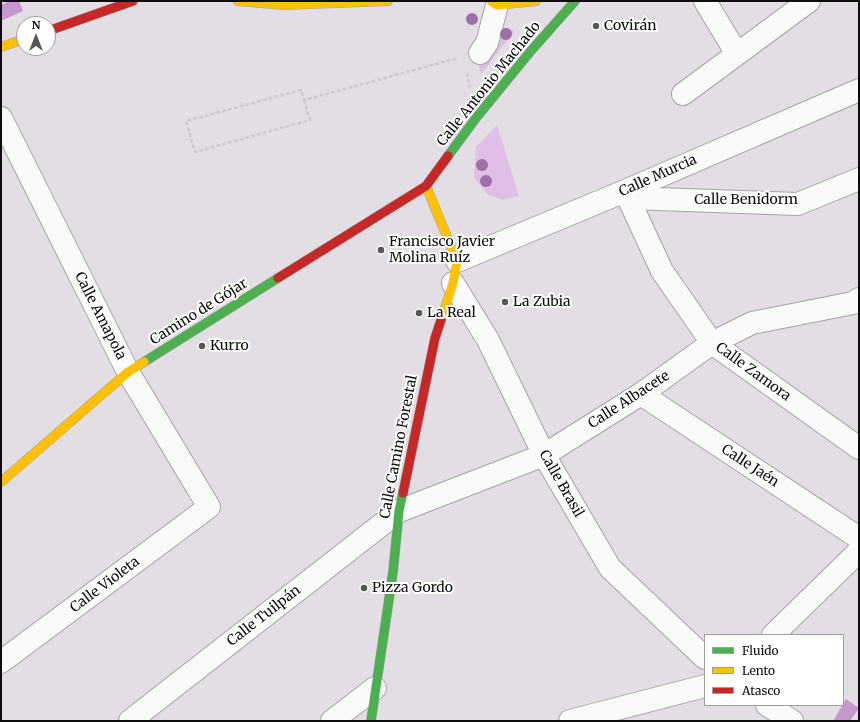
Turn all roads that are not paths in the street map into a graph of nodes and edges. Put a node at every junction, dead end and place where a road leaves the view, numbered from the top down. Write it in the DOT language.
graph roads {
  1 [pos="133,1"];
  2 [pos="238,1"];
  3 [pos="388,1"];
  4 [pos="536,1"];
  5 [pos="575,1"];
  6 [pos="705,1"];
  7 [pos="809,1"];
  8 [pos="494,3"];
  9 [pos="56,27"];
  10 [pos="16,42"];
  11 [pos="1,47"];
  12 [pos="472,54"];
  13 [pos="738,54"];
  14 [pos="859,90"];
  15 [pos="683,94"];
  16 [pos="1,118"];
  17 [pos="859,179"];
  18 [pos="426,186"];
  19 [pos="627,195"];
  20 [pos="457,261"];
  21 [pos="453,283"];
  22 [pos="857,304"];
  23 [pos="712,343"];
  24 [pos="128,372"];
  25 [pos="641,394"];
  26 [pos="859,448"];
  27 [pos="544,455"];
  28 [pos="1,482"];
  29 [pos="209,508"];
  30 [pos="399,511"];
  31 [pos="859,538"];
  32 [pos="859,551"];
  33 [pos="774,634"];
  34 [pos="704,657"];
  35 [pos="1,662"];
  36 [pos="704,686"];
  37 [pos="375,688"];
  38 [pos="769,706"];
  39 [pos="130,721"];
  40 [pos="332,721"];
  41 [pos="371,721"];
  42 [pos="570,721"];
  43 [pos="792,721"];
  1 -- 9 [label="street"];
  2 -- 3 [label="street"];
  4 -- 8 [label="street"];
  5 -- 18 [label="street, Calle Antonio Machado"];
  6 -- 13 [label="street"];
  7 -- 13 [label="street"];
  8 -- 12 [label="street"];
  10 -- 11 [label="street"];
  13 -- 15 [label="street"];
  14 -- 19 [label="street, Calle Murcia"];
  16 -- 24 [label="street, Calle Amapola"];
  17 -- 19 [label="street, Calle Benidorm"];
  18 -- 20 [label="street"];
  18 -- 24 [label="street, Camino de Gójar"];
  19 -- 20 [label="street, Calle Murcia"];
  19 -- 23 [label="street, Calle Zamora"];
  20 -- 21 [label="street, Calle Camino Forestal"];
  21 -- 27 [label="street, Calle Brasil"];
  21 -- 30 [label="street, Calle Camino Forestal"];
  22 -- 23 [label="street, Calle Albacete"];
  23 -- 25 [label="street, Calle Albacete"];
  23 -- 26 [label="street, Calle Zamora"];
  24 -- 28 [label="street, Camino de Gójar"];
  24 -- 29 [label="street, Calle Amapola"];
  25 -- 27 [label="street, Calle Albacete"];
  25 -- 31 [label="street, Calle Jaén"];
  27 -- 30 [label="street, Calle Albacete"];
  27 -- 34 [label="street, Calle Brasil"];
  29 -- 35 [label="street, Calle Violeta"];
  30 -- 37 [label="street, Calle Camino Forestal"];
  30 -- 39 [label="street, Calle Tuilpán"];
  32 -- 33 [label="street"];
  36 -- 42 [label="street"];
  37 -- 40 [label="street"];
  37 -- 41 [label="street, Calle Camino Forestal"];
  38 -- 43 [label="street"];
}
